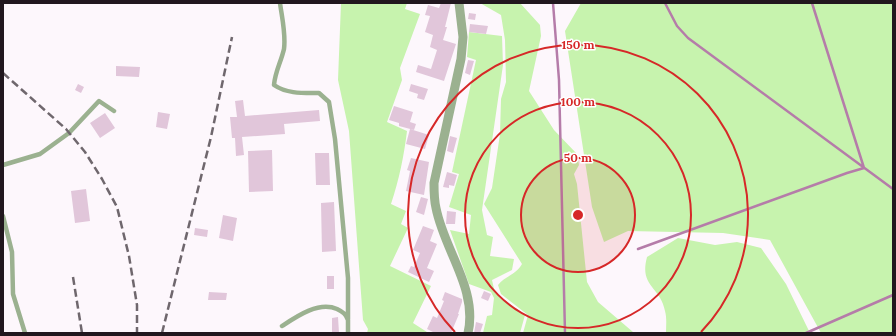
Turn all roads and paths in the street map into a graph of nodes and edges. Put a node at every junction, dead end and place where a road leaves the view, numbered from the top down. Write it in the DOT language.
graph roads {
  1 [pos="280,3"];
  2 [pos="459,3"];
  3 [pos="114,111"];
  4 [pos="3,165"];
  5 [pos="3,216"];
  6 [pos="348,319"];
  7 [pos="282,326"];
  8 [pos="25,333"];
  9 [pos="348,333"];
  10 [pos="468,333"];
  1 -- 6 [label="lane"];
  2 -- 10 [label="street"];
  3 -- 4 [label="lane"];
  5 -- 8 [label="lane"];
  6 -- 7 [label="lane"];
  6 -- 9 [label="lane"];
}
